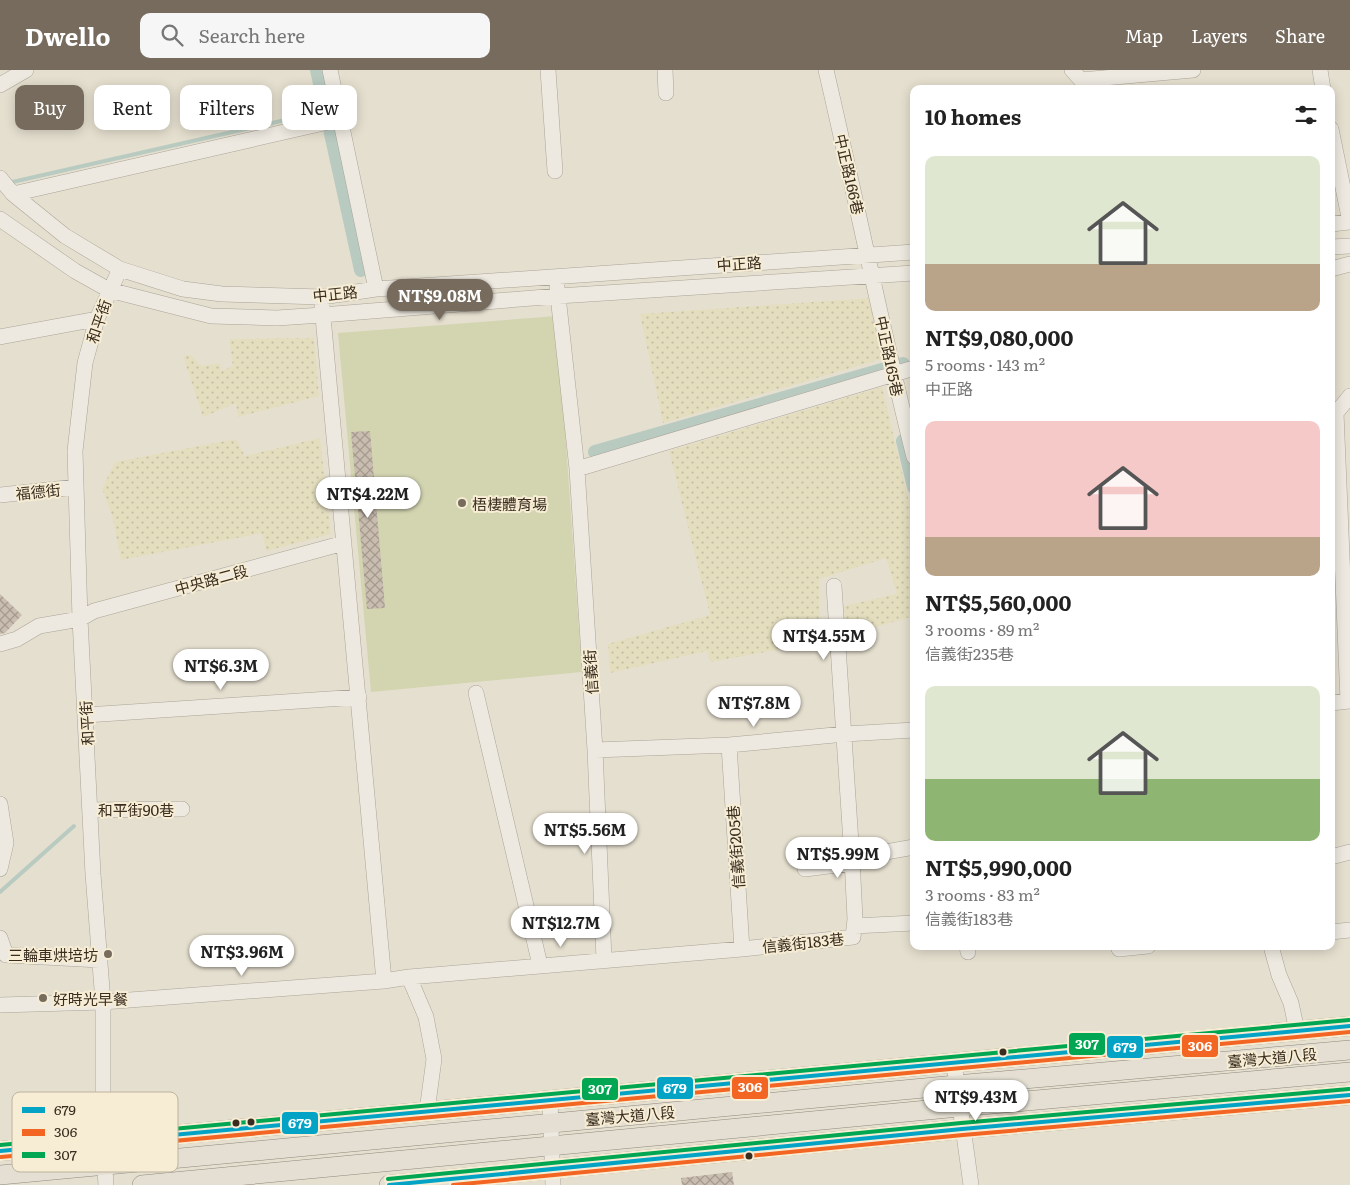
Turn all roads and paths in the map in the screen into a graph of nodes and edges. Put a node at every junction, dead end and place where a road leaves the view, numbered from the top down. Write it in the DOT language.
graph roads {
  1 [pos="26,70"];
  2 [pos="330,70"];
  3 [pos="548,70"];
  4 [pos="665,70"];
  5 [pos="826,70"];
  6 [pos="1072,70"];
  7 [pos="1192,70"];
  8 [pos="1320,70"];
  9 [pos="0,85"];
  10 [pos="333,85"];
  11 [pos="1322,85"];
  12 [pos="666,93"];
  13 [pos="293,130"];
  14 [pos="343,130"];
  15 [pos="1335,149"];
  16 [pos="555,171"];
  17 [pos="0,178"];
  18 [pos="13,194"];
  19 [pos="0,219"];
  20 [pos="1350,222"];
  21 [pos="1335,224"];
  22 [pos="1350,246"];
  23 [pos="1335,247"];
  24 [pos="910,252"];
  25 [pos="868,255"];
  26 [pos="1350,264"];
  27 [pos="1335,268"];
  28 [pos="120,269"];
  29 [pos="910,273"];
  30 [pos="556,276"];
  31 [pos="873,276"];
  32 [pos="376,289"];
  33 [pos="109,290"];
  34 [pos="558,296"];
  35 [pos="322,297"];
  36 [pos="322,315"];
  37 [pos="97,319"];
  38 [pos="0,337"];
  39 [pos="910,369"];
  40 [pos="893,373"];
  41 [pos="1350,396"];
  42 [pos="910,442"];
  43 [pos="577,469"];
  44 [pos="76,487"];
  45 [pos="0,495"];
  46 [pos="344,543"];
  47 [pos="834,586"];
  48 [pos="80,619"];
  49 [pos="0,644"];
  50 [pos="476,693"];
  51 [pos="359,697"];
  52 [pos="1349,701"];
  53 [pos="1335,703"];
  54 [pos="86,715"];
  55 [pos="910,730"];
  56 [pos="845,734"];
  57 [pos="728,745"];
  58 [pos="595,750"];
  59 [pos="0,804"];
  60 [pos="182,809"];
  61 [pos="90,810"];
  62 [pos="910,848"];
  63 [pos="1350,852"];
  64 [pos="1335,855"];
  65 [pos="852,861"];
  66 [pos="0,869"];
  67 [pos="805,869"];
  68 [pos="910,923"];
  69 [pos="854,926"];
  70 [pos="1350,930"];
  71 [pos="1335,932"];
  72 [pos="0,938"];
  73 [pos="742,949"];
  74 [pos="1272,950"];
  75 [pos="604,959"];
  76 [pos="100,960"];
  77 [pos="540,965"];
  78 [pos="409,976"];
  79 [pos="384,981"];
  80 [pos="103,1002"];
  81 [pos="0,1005"];
  82 [pos="1350,1026"];
  83 [pos="1297,1031"];
  84 [pos="1350,1050"];
  85 [pos="954,1063"];
  86 [pos="1350,1072"];
  87 [pos="956,1085"];
  88 [pos="103,1092"];
  89 [pos="1350,1095"];
  90 [pos="550,1099"];
  91 [pos="959,1107"];
  92 [pos="427,1111"];
  93 [pos="550,1123"];
  94 [pos="962,1129"];
  95 [pos="178,1134"];
  96 [pos="552,1146"];
  97 [pos="178,1158"];
  98 [pos="32,1172"];
  99 [pos="105,1172"];
  100 [pos="0,1175"];
  101 [pos="553,1177"];
  102 [pos="106,1185"];
  103 [pos="142,1185"];
  104 [pos="389,1185"];
  105 [pos="971,1185"];
  1 -- 9 [label="street"];
  2 -- 10 [label="street"];
  3 -- 16 [label="street"];
  4 -- 12 [label="street"];
  5 -- 25 [label="street, 中正路166巷"];
  6 -- 7 [label="street"];
  8 -- 11 [label="street"];
  13 -- 18 [label="street"];
  14 -- 32 [label="street"];
  15 -- 20 [label="street"];
  17 -- 18 [label="street, 中正路"];
  18 -- 28 [label="street, 中正路"];
  19 -- 33 [label="street, 中正路"];
  20 -- 21 [label="street"];
  22 -- 23 [label="street"];
  24 -- 25 [label="street, 中正路"];
  25 -- 30 [label="street, 中正路"];
  25 -- 31 [label="street, 中正路165巷"];
  26 -- 27 [label="street"];
  28 -- 33 [label="street, 和平街"];
  28 -- 35 [label="street, 中正路"];
  29 -- 31 [label="street, 中正路"];
  30 -- 32 [label="street, 中正路"];
  30 -- 34 [label="street, 信義街"];
  31 -- 34 [label="street, 中正路"];
  31 -- 40 [label="street, 中正路165巷"];
  32 -- 35 [label="street, 中正路"];
  33 -- 36 [label="street, 中正路"];
  33 -- 37 [label="street, 和平街"];
  34 -- 36 [label="street, 中正路"];
  34 -- 43 [label="street, 信義街"];
  35 -- 36 [label="street"];
  36 -- 46 [label="street"];
  37 -- 38 [label="street"];
  37 -- 44 [label="street, 和平街"];
  39 -- 40 [label="street"];
  40 -- 42 [label="street, 中正路165巷"];
  40 -- 43 [label="street"];
  41 -- 52 [label="street"];
  43 -- 58 [label="street, 信義街"];
  44 -- 45 [label="street, 福德街"];
  44 -- 48 [label="street, 和平街"];
  46 -- 48 [label="street, 中央路二段"];
  46 -- 51 [label="street"];
  47 -- 56 [label="street, 信義街183巷"];
  48 -- 49 [label="street, 中央路二段"];
  48 -- 54 [label="street, 和平街"];
  50 -- 77 [label="street"];
  51 -- 54 [label="street"];
  51 -- 79 [label="street"];
  52 -- 53 [label="street"];
  54 -- 61 [label="street, 和平街"];
  55 -- 56 [label="street"];
  56 -- 57 [label="street"];
  56 -- 65 [label="street, 信義街183巷"];
  57 -- 58 [label="street"];
  57 -- 73 [label="street, 信義街205巷"];
  58 -- 75 [label="street, 信義街"];
  59 -- 66 [label="street"];
  60 -- 61 [label="street, 和平街90巷"];
  61 -- 76 [label="street, 和平街"];
  62 -- 65 [label="street"];
  63 -- 64 [label="street"];
  65 -- 67 [label="street"];
  65 -- 69 [label="street, 信義街183巷"];
  68 -- 69 [label="street, 信義街183巷"];
  69 -- 73 [label="street, 信義街183巷"];
  70 -- 71 [label="street"];
  72 -- 76 [label="street"];
  73 -- 75 [label="street"];
  74 -- 83 [label="street"];
  75 -- 77 [label="street"];
  76 -- 80 [label="street, 和平街"];
  77 -- 78 [label="street"];
  78 -- 79 [label="street"];
  78 -- 92 [label="street"];
  79 -- 80 [label="street"];
  80 -- 81 [label="street"];
  80 -- 88 [label="street, 和平街"];
  82 -- 83 [label="main road, 臺灣大道八段"];
  83 -- 85 [label="main road, 臺灣大道八段"];
  84 -- 87 [label="main road, 臺灣大道八段"];
  85 -- 87 [label="street"];
  85 -- 90 [label="main road, 臺灣大道八段"];
  86 -- 91 [label="main road, 臺灣大道八段"];
  87 -- 91 [label="street"];
  87 -- 93 [label="main road, 臺灣大道八段"];
  89 -- 94 [label="main road"];
  90 -- 92 [label="main road, 臺灣大道八段"];
  90 -- 93 [label="street"];
  91 -- 94 [label="street"];
  91 -- 96 [label="main road, 臺灣大道八段"];
  92 -- 95 [label="main road, 臺灣大道八段"];
  93 -- 96 [label="street"];
  93 -- 97 [label="main road, 臺灣大道八段"];
  94 -- 101 [label="main road"];
  94 -- 105 [label="street"];
  96 -- 101 [label="street"];
  96 -- 103 [label="main road, 臺灣大道八段"];
  98 -- 100 [label="main road, 臺灣大道八段"];
  99 -- 102 [label="street, 和平街"];
  101 -- 104 [label="main road"];
}
